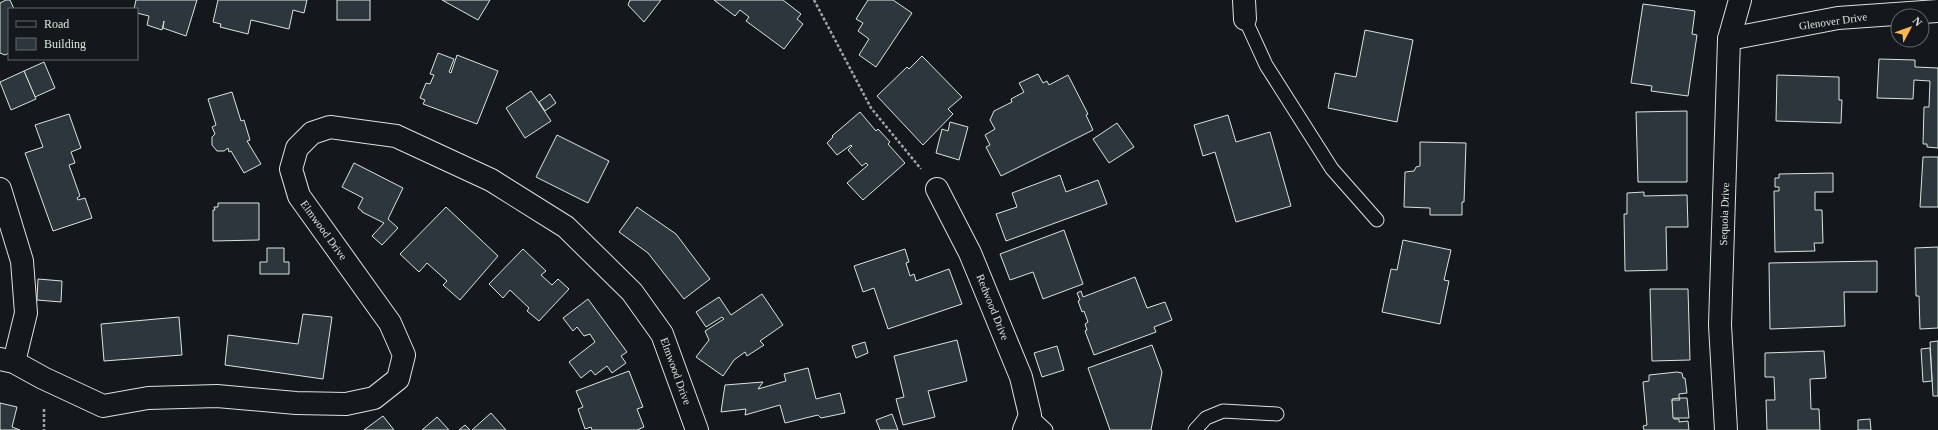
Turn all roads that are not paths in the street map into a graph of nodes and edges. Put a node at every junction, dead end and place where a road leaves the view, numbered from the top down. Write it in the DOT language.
graph roads {
  1 [pos="1740,0"];
  2 [pos="1244,10"];
  3 [pos="1938,11"];
  4 [pos="1729,39"];
  5 [pos="937,189"];
  6 [pos="0,190"];
  7 [pos="1377,220"];
  8 [pos="7,361"];
  9 [pos="1278,414"];
  10 [pos="1027,423"];
  11 [pos="697,430"];
  12 [pos="1046,430"];
  13 [pos="1195,430"];
  14 [pos="1726,430"];
  1 -- 4 [label="street, Sequoia Drive"];
  2 -- 7 [label="lane"];
  3 -- 4 [label="street, Glenover Drive"];
  4 -- 14 [label="street, Sequoia Drive"];
  5 -- 10 [label="street, Redwood Drive"];
  6 -- 8 [label="street"];
  8 -- 11 [label="street, Elmwood Drive"];
  9 -- 13 [label="lane"];
  10 -- 12 [label="lane"];
}
